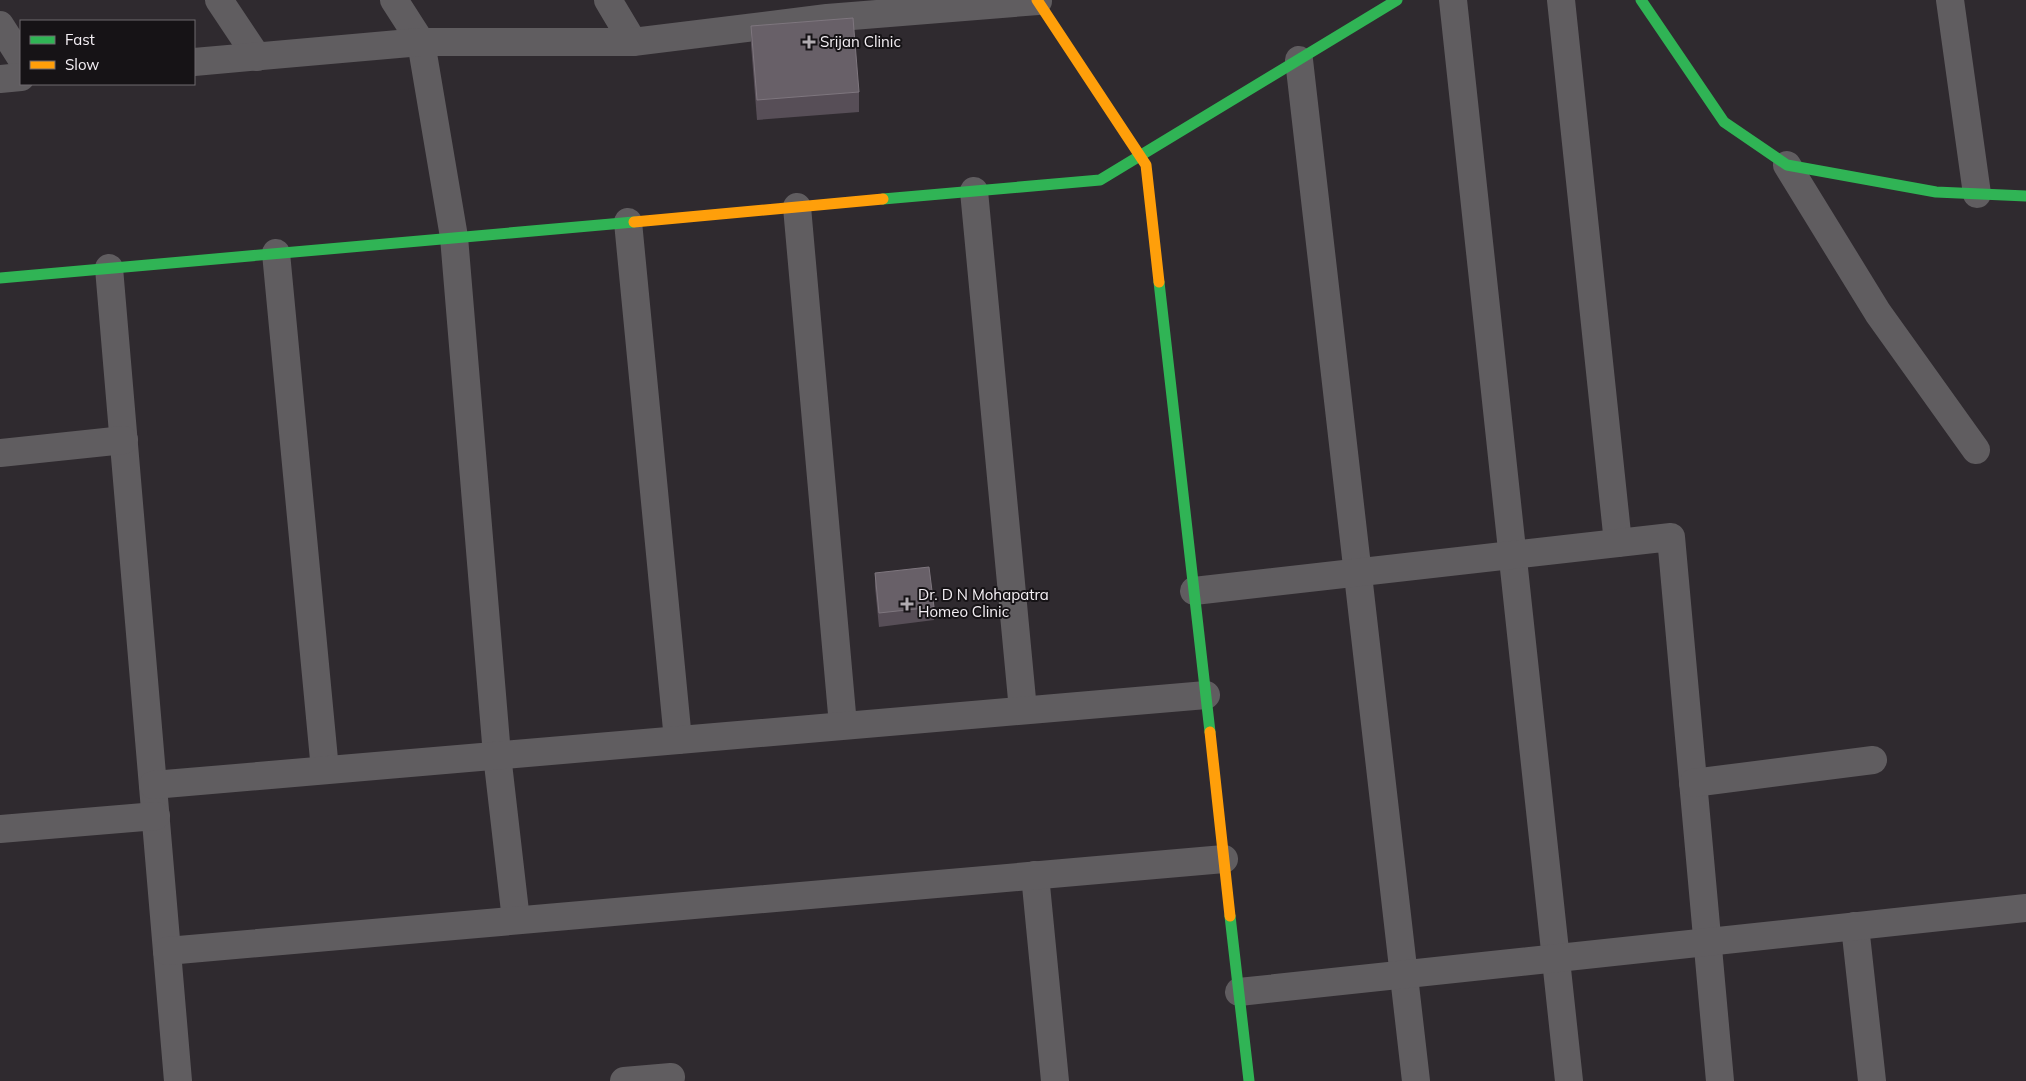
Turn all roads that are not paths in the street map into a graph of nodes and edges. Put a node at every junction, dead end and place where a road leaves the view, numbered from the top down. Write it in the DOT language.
graph roads {
  1 [pos="219,0"];
  2 [pos="394,0"];
  3 [pos="608,0"];
  4 [pos="1396,0"];
  5 [pos="1453,0"];
  6 [pos="1561,0"];
  7 [pos="1641,0"];
  8 [pos="1950,0"];
  9 [pos="1037,1"];
  10 [pos="822,9"];
  11 [pos="0,25"];
  12 [pos="421,42"];
  13 [pos="633,42"];
  14 [pos="20,56"];
  15 [pos="257,57"];
  16 [pos="1298,60"];
  17 [pos="195,62"];
  18 [pos="20,77"];
  19 [pos="0,79"];
  20 [pos="1141,156"];
  21 [pos="1787,166"];
  22 [pos="974,190"];
  23 [pos="1977,194"];
  24 [pos="2026,196"];
  25 [pos="796,207"];
  26 [pos="628,222"];
  27 [pos="454,237"];
  28 [pos="276,253"];
  29 [pos="110,268"];
  30 [pos="0,278"];
  31 [pos="124,440"];
  32 [pos="1976,450"];
  33 [pos="0,454"];
  34 [pos="1618,543"];
  35 [pos="1512,555"];
  36 [pos="1358,572"];
  37 [pos="1194,591"];
  38 [pos="1206,694"];
  39 [pos="1023,710"];
  40 [pos="843,725"];
  41 [pos="678,740"];
  42 [pos="497,755"];
  43 [pos="1873,760"];
  44 [pos="325,770"];
  45 [pos="1693,783"];
  46 [pos="153,785"];
  47 [pos="156,816"];
  48 [pos="0,829"];
  49 [pos="1224,859"];
  50 [pos="1035,875"];
  51 [pos="2026,908"];
  52 [pos="516,920"];
  53 [pos="1855,926"];
  54 [pos="1708,942"];
  55 [pos="167,951"];
  56 [pos="1554,958"];
  57 [pos="1405,974"];
  58 [pos="1239,992"];
  59 [pos="671,1077"];
  60 [pos="178,1081"];
  61 [pos="624,1081"];
  62 [pos="1055,1081"];
  63 [pos="1249,1081"];
  64 [pos="1416,1081"];
  65 [pos="1569,1081"];
  66 [pos="1720,1081"];
  67 [pos="1872,1081"];
  1 -- 15 [label="street"];
  2 -- 12 [label="street"];
  3 -- 13 [label="street"];
  4 -- 16 [label="street"];
  5 -- 35 [label="street"];
  6 -- 34 [label="street"];
  7 -- 21 [label="street"];
  8 -- 23 [label="street"];
  9 -- 10 [label="street"];
  9 -- 20 [label="street"];
  10 -- 13 [label="street"];
  11 -- 14 [label="street"];
  12 -- 13 [label="street"];
  12 -- 15 [label="street"];
  12 -- 27 [label="street"];
  15 -- 17 [label="street"];
  16 -- 20 [label="street"];
  16 -- 36 [label="street"];
  18 -- 19 [label="street"];
  20 -- 22 [label="street"];
  20 -- 37 [label="street"];
  21 -- 23 [label="street"];
  21 -- 32 [label="street"];
  22 -- 25 [label="street"];
  22 -- 39 [label="street"];
  23 -- 24 [label="street"];
  25 -- 26 [label="street"];
  25 -- 40 [label="street"];
  26 -- 27 [label="street"];
  26 -- 41 [label="street"];
  27 -- 28 [label="street"];
  27 -- 42 [label="street"];
  28 -- 29 [label="street"];
  28 -- 44 [label="street"];
  29 -- 30 [label="street"];
  29 -- 31 [label="street"];
  31 -- 33 [label="street"];
  31 -- 46 [label="street"];
  34 -- 35 [label="street"];
  34 -- 45 [label="street"];
  35 -- 36 [label="street"];
  35 -- 56 [label="street"];
  36 -- 37 [label="street"];
  36 -- 57 [label="street"];
  37 -- 38 [label="street"];
  38 -- 39 [label="street"];
  38 -- 49 [label="street"];
  39 -- 40 [label="street"];
  40 -- 41 [label="street"];
  41 -- 42 [label="street"];
  42 -- 44 [label="street"];
  42 -- 52 [label="street"];
  43 -- 45 [label="street"];
  44 -- 46 [label="street"];
  45 -- 54 [label="street"];
  46 -- 47 [label="street"];
  47 -- 48 [label="street"];
  47 -- 55 [label="street"];
  49 -- 50 [label="street"];
  49 -- 58 [label="street"];
  50 -- 52 [label="street"];
  50 -- 62 [label="street"];
  51 -- 53 [label="street"];
  52 -- 55 [label="street"];
  53 -- 54 [label="street"];
  53 -- 67 [label="street"];
  54 -- 56 [label="street"];
  54 -- 66 [label="street"];
  55 -- 60 [label="street"];
  56 -- 57 [label="street"];
  56 -- 65 [label="street"];
  57 -- 58 [label="street"];
  57 -- 64 [label="street"];
  58 -- 63 [label="street"];
  59 -- 61 [label="street"];
}
